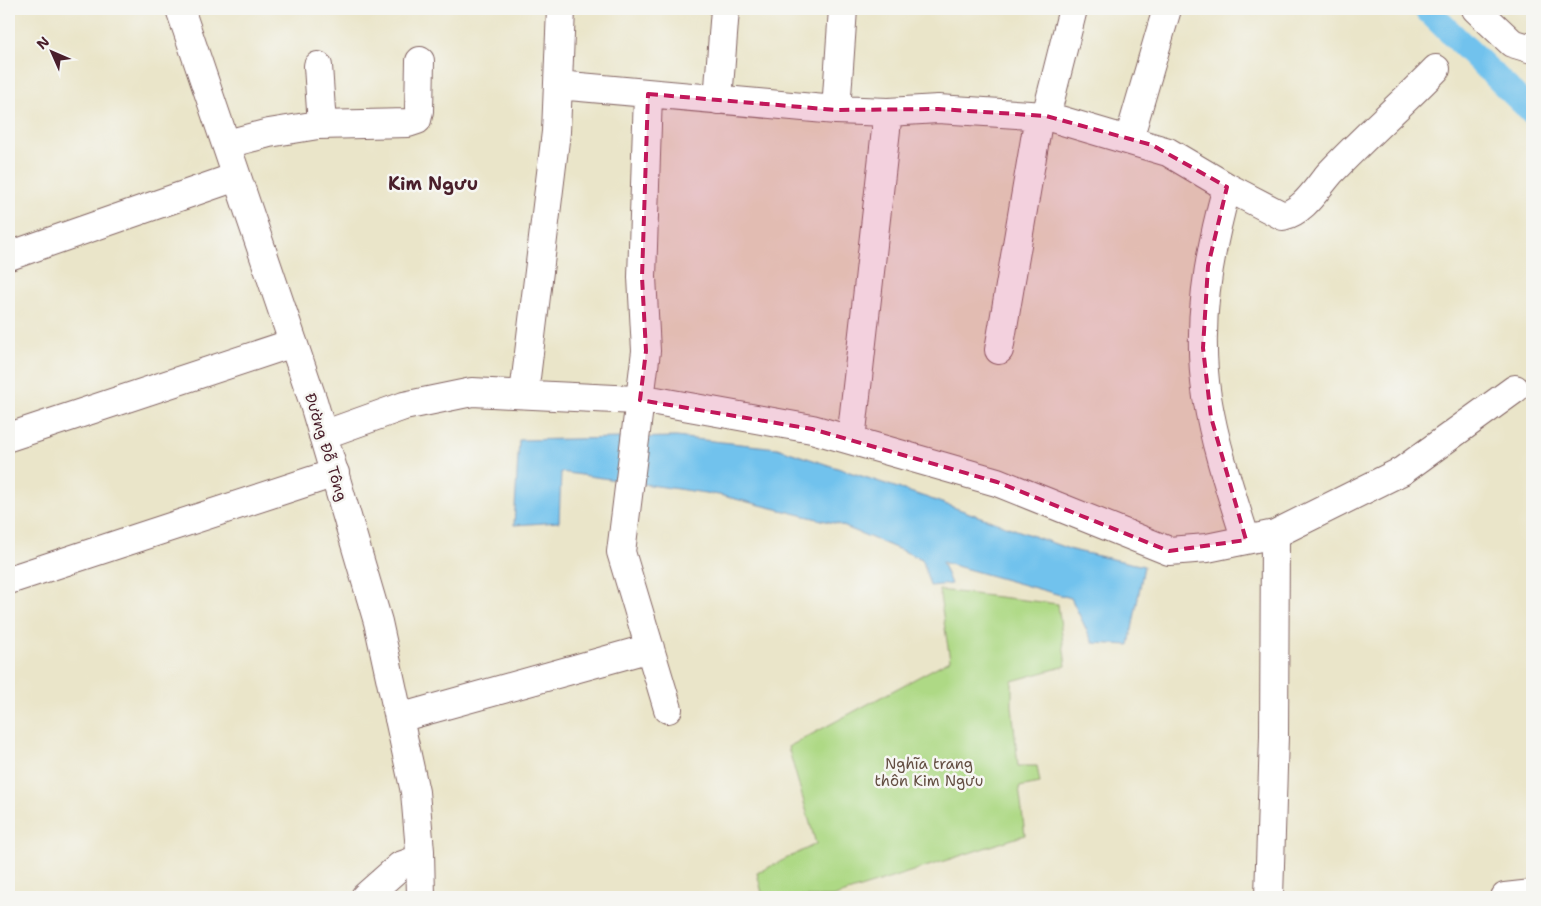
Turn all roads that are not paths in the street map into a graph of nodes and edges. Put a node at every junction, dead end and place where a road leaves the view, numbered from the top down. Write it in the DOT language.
graph roads {
  1 [pos="180,9"];
  2 [pos="562,9"];
  3 [pos="726,9"];
  4 [pos="843,9"];
  5 [pos="1073,9"];
  6 [pos="1166,9"];
  7 [pos="1476,9"];
  8 [pos="1532,50"];
  9 [pos="420,61"];
  10 [pos="318,66"];
  11 [pos="1436,68"];
  12 [pos="558,85"];
  13 [pos="648,94"];
  14 [pos="718,100"];
  15 [pos="836,110"];
  16 [pos="888,112"];
  17 [pos="1043,116"];
  18 [pos="322,125"];
  19 [pos="1129,139"];
  20 [pos="227,144"];
  21 [pos="236,177"];
  22 [pos="1228,187"];
  23 [pos="9,256"];
  24 [pos="294,343"];
  25 [pos="999,350"];
  26 [pos="1515,389"];
  27 [pos="524,394"];
  28 [pos="639,409"];
  29 [pos="324,434"];
  30 [pos="9,437"];
  31 [pos="851,440"];
  32 [pos="335,472"];
  33 [pos="1274,534"];
  34 [pos="1246,540"];
  35 [pos="9,580"];
  36 [pos="650,648"];
  37 [pos="668,709"];
  38 [pos="399,718"];
  39 [pos="420,859"];
  40 [pos="1532,894"];
  41 [pos="364,897"];
  42 [pos="421,897"];
  43 [pos="1269,897"];
  44 [pos="1505,897"];
  1 -- 20 [label="street, Đường Đỗ Tông"];
  2 -- 12 [label="street"];
  3 -- 14 [label="street"];
  4 -- 15 [label="street"];
  5 -- 17 [label="street"];
  6 -- 19 [label="street"];
  7 -- 8 [label="street"];
  9 -- 18 [label="street"];
  10 -- 18 [label="street"];
  11 -- 22 [label="street"];
  12 -- 13 [label="street"];
  12 -- 27 [label="street"];
  13 -- 14 [label="street"];
  13 -- 28 [label="street"];
  14 -- 15 [label="street"];
  15 -- 16 [label="street"];
  16 -- 17 [label="street"];
  16 -- 31 [label="street"];
  17 -- 19 [label="street"];
  17 -- 25 [label="street"];
  18 -- 20 [label="street"];
  19 -- 22 [label="street"];
  20 -- 21 [label="street, Đường Đỗ Tông"];
  21 -- 23 [label="street"];
  21 -- 24 [label="street, Đường Đỗ Tông"];
  22 -- 34 [label="street"];
  24 -- 29 [label="street, Đường Đỗ Tông"];
  24 -- 30 [label="street"];
  26 -- 33 [label="street"];
  27 -- 28 [label="street"];
  27 -- 29 [label="street"];
  28 -- 31 [label="street"];
  28 -- 36 [label="street"];
  29 -- 32 [label="street, Đường Đỗ Tông"];
  31 -- 34 [label="street"];
  32 -- 35 [label="street"];
  32 -- 38 [label="street, Đường Đỗ Tông"];
  33 -- 34 [label="street"];
  33 -- 43 [label="street"];
  36 -- 37 [label="street"];
  36 -- 38 [label="street"];
  38 -- 39 [label="street, Đường Đỗ Tông"];
  39 -- 41 [label="street"];
  39 -- 42 [label="street, Đường Đỗ Tông"];
  40 -- 44 [label="street"];
}
